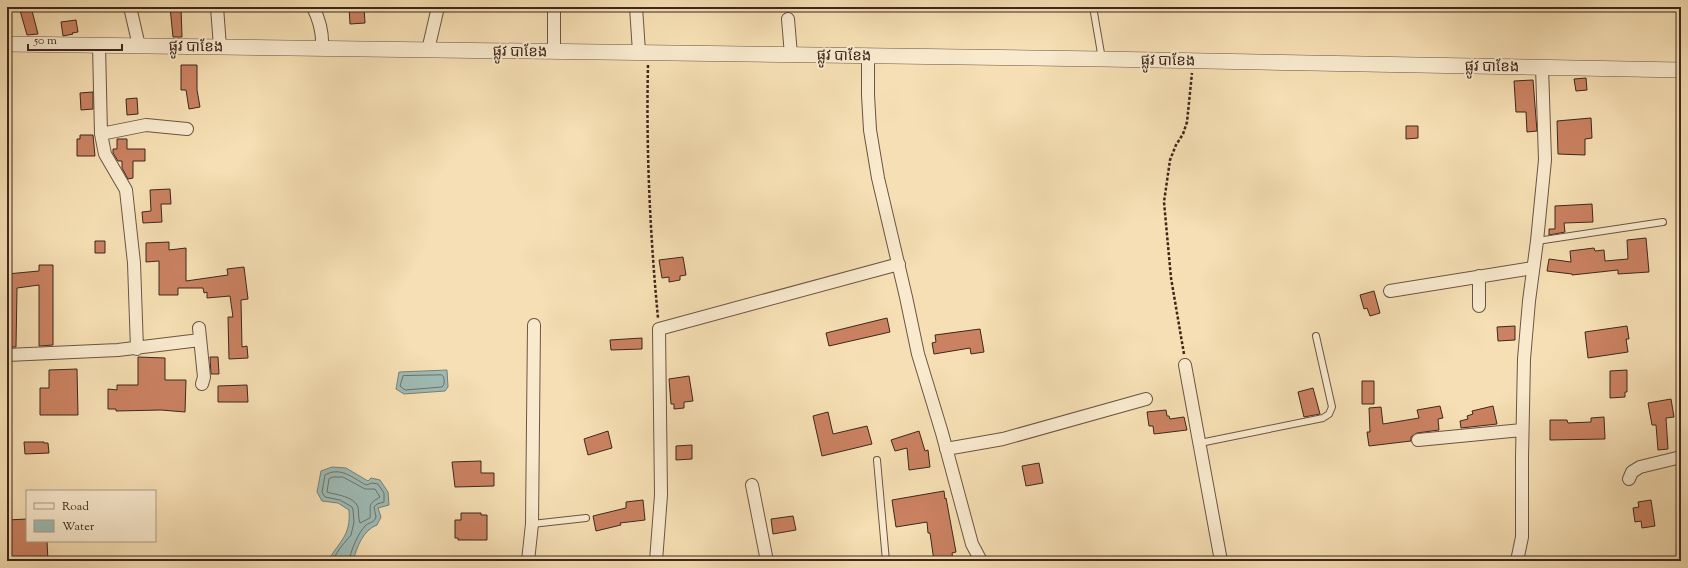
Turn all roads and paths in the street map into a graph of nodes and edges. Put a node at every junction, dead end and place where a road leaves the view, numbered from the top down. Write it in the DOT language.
graph roads {
  1 [pos="130,7"];
  2 [pos="217,7"];
  3 [pos="313,7"];
  4 [pos="438,7"];
  5 [pos="554,7"];
  6 [pos="636,7"];
  7 [pos="1093,7"];
  8 [pos="788,19"];
  9 [pos="7,44"];
  10 [pos="99,45"];
  11 [pos="139,46"];
  12 [pos="220,47"];
  13 [pos="322,48"];
  14 [pos="428,50"];
  15 [pos="554,51"];
  16 [pos="644,53"];
  17 [pos="791,55"];
  18 [pos="868,56"];
  19 [pos="1102,59"];
  20 [pos="1194,61"];
  21 [pos="1542,68"];
  22 [pos="1681,70"];
  23 [pos="187,129"];
  24 [pos="101,134"];
  25 [pos="1662,222"];
  26 [pos="1537,241"];
  27 [pos="899,264"];
  28 [pos="1533,268"];
  29 [pos="1479,276"];
  30 [pos="1390,291"];
  31 [pos="1479,306"];
  32 [pos="534,325"];
  33 [pos="658,329"];
  34 [pos="1316,336"];
  35 [pos="136,349"];
  36 [pos="7,355"];
  37 [pos="1185,365"];
  38 [pos="202,384"];
  39 [pos="1146,399"];
  40 [pos="1522,430"];
  41 [pos="1418,440"];
  42 [pos="1200,443"];
  43 [pos="946,449"];
  44 [pos="1681,457"];
  45 [pos="877,460"];
  46 [pos="1629,479"];
  47 [pos="752,485"];
  48 [pos="586,518"];
  49 [pos="532,524"];
  50 [pos="528,561"];
  51 [pos="656,561"];
  52 [pos="767,561"];
  53 [pos="886,561"];
  54 [pos="981,561"];
  55 [pos="1221,561"];
  56 [pos="1517,561"];
  1 -- 11 [label="street"];
  2 -- 12 [label="street"];
  3 -- 13 [label="street"];
  4 -- 14 [label="street"];
  5 -- 15 [label="street"];
  6 -- 16 [label="street"];
  7 -- 19 [label="lane"];
  8 -- 17 [label="street"];
  9 -- 10 [label="street, ផ្លូវ បាខែង"];
  10 -- 11 [label="street, ផ្លូវ បាខែង"];
  10 -- 24 [label="street"];
  11 -- 12 [label="street, ផ្លូវ បាខែង"];
  12 -- 13 [label="street, ផ្លូវ បាខែង"];
  13 -- 14 [label="street, ផ្លូវ បាខែង"];
  14 -- 15 [label="street, ផ្លូវ បាខែង"];
  15 -- 16 [label="street, ផ្លូវ បាខែង"];
  16 -- 17 [label="street, ផ្លូវ បាខែង"];
  16 -- 33 [label="path"];
  17 -- 18 [label="street, ផ្លូវ បាខែង"];
  18 -- 19 [label="street, ផ្លូវ បាខែង"];
  18 -- 27 [label="street"];
  19 -- 20 [label="street, ផ្លូវ បាខែង"];
  20 -- 21 [label="street, ផ្លូវ បាខែង"];
  20 -- 37 [label="path"];
  21 -- 22 [label="street, ផ្លូវ បាខែង"];
  21 -- 26 [label="street"];
  23 -- 24 [label="street"];
  24 -- 35 [label="street"];
  25 -- 26 [label="lane"];
  26 -- 28 [label="street"];
  27 -- 33 [label="street"];
  27 -- 43 [label="street"];
  28 -- 29 [label="street"];
  28 -- 40 [label="street"];
  29 -- 30 [label="street"];
  29 -- 31 [label="street"];
  32 -- 49 [label="street"];
  33 -- 51 [label="street"];
  34 -- 42 [label="lane"];
  35 -- 36 [label="street"];
  35 -- 38 [label="street"];
  37 -- 42 [label="street"];
  39 -- 43 [label="street"];
  40 -- 41 [label="street"];
  40 -- 56 [label="street"];
  42 -- 55 [label="street"];
  43 -- 54 [label="street"];
  44 -- 46 [label="street"];
  45 -- 53 [label="lane"];
  47 -- 52 [label="street"];
  48 -- 49 [label="lane"];
  49 -- 50 [label="street"];
}
